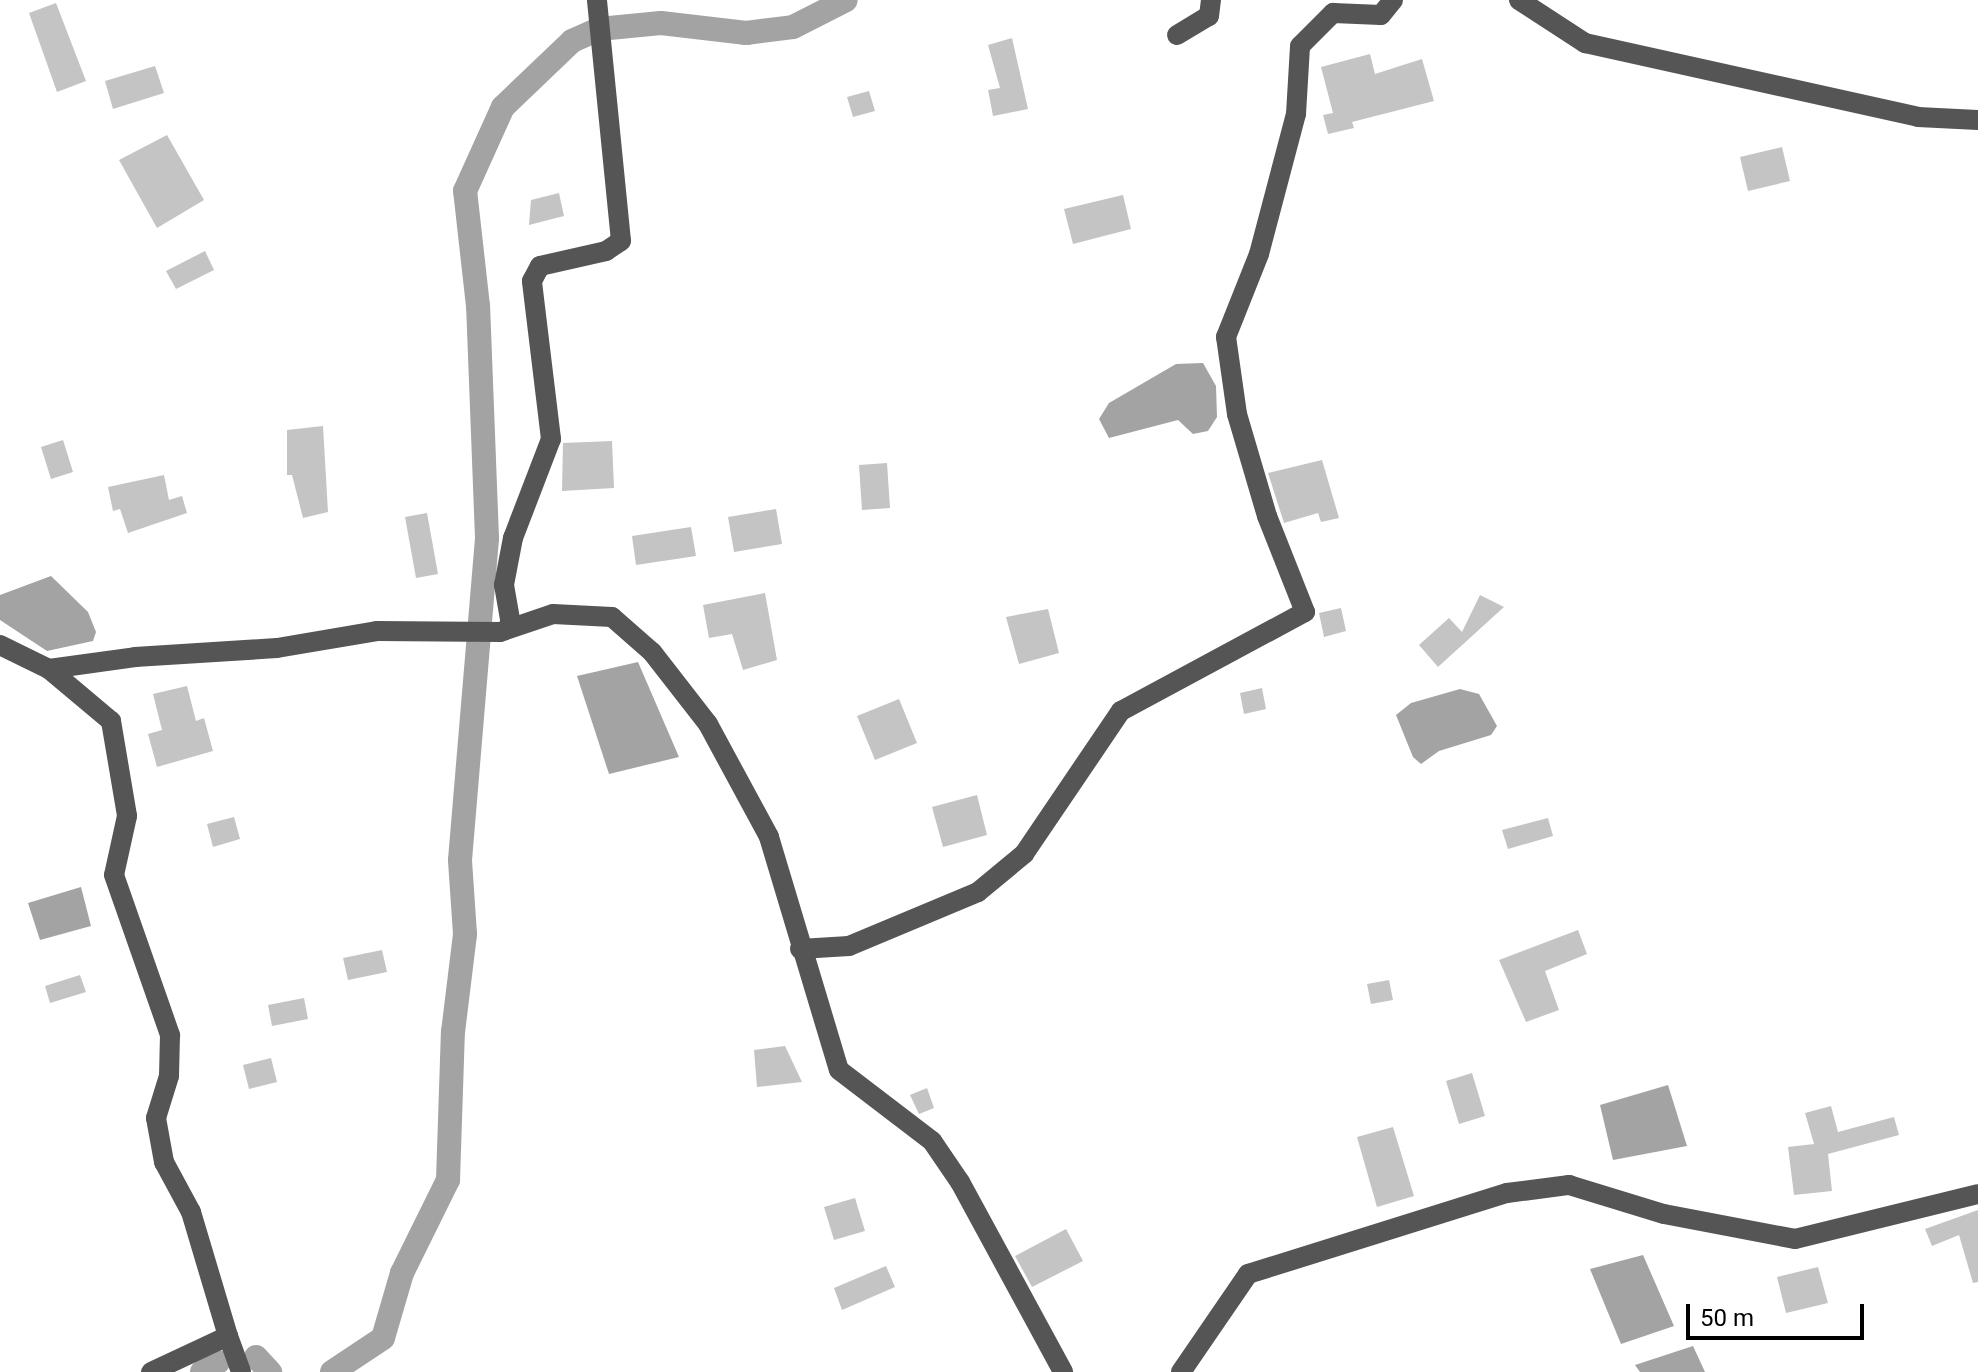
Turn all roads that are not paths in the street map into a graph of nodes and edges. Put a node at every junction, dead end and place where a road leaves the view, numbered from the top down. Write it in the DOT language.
graph roads {
  1 [pos="597,0"];
  2 [pos="1211,0"];
  3 [pos="1393,0"];
  4 [pos="1519,0"];
  5 [pos="1177,35"];
  6 [pos="1978,120"];
  7 [pos="511,625"];
  8 [pos="0,645"];
  9 [pos="49,669"];
  10 [pos="800,949"];
  11 [pos="1978,1194"];
  12 [pos="228,1336"];
  13 [pos="151,1372"];
  14 [pos="241,1372"];
  15 [pos="1063,1372"];
  16 [pos="1181,1372"];
  1 -- 7 [label="street"];
  2 -- 5 [label="street"];
  3 -- 10 [label="street"];
  4 -- 6 [label="street"];
  7 -- 9 [label="street"];
  7 -- 10 [label="street"];
  8 -- 9 [label="street"];
  9 -- 12 [label="street"];
  10 -- 15 [label="street"];
  11 -- 16 [label="street"];
  12 -- 13 [label="street"];
  12 -- 14 [label="street"];
}
